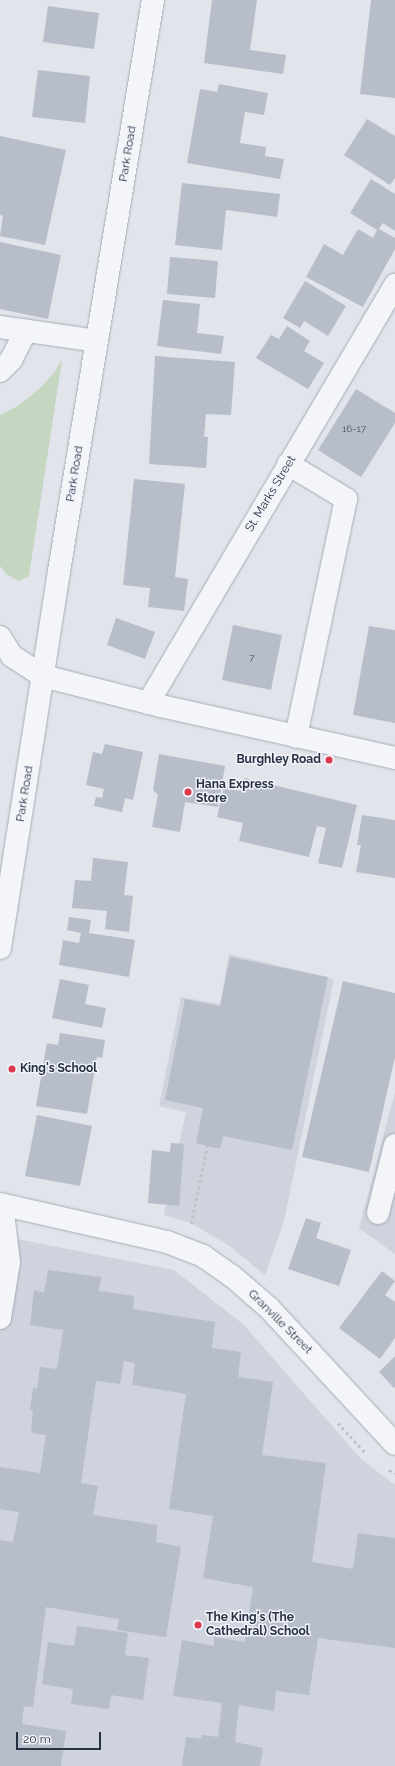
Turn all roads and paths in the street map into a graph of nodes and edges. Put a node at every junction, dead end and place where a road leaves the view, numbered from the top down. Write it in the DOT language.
graph roads {
  1 [pos="154,0"];
  2 [pos="395,285"];
  3 [pos="0,327"];
  4 [pos="26,331"];
  5 [pos="97,342"];
  6 [pos="0,371"];
  7 [pos="288,464"];
  8 [pos="0,637"];
  9 [pos="43,676"];
  10 [pos="148,703"];
  11 [pos="296,737"];
  12 [pos="395,758"];
  13 [pos="0,948"];
  14 [pos="395,1145"];
  15 [pos="207,1146"];
  16 [pos="1,1205"];
  17 [pos="378,1213"];
  18 [pos="190,1228"];
  19 [pos="0,1318"];
  20 [pos="395,1444"];
  1 -- 5 [label="street, Park Road"];
  2 -- 7 [label="street, St. Marks Street"];
  3 -- 4 [label="street"];
  4 -- 5 [label="street"];
  4 -- 6 [label="street"];
  5 -- 9 [label="street, Park Road"];
  7 -- 10 [label="street, St. Marks Street"];
  7 -- 11 [label="street"];
  8 -- 9 [label="street"];
  9 -- 10 [label="street"];
  9 -- 13 [label="street, Park Road"];
  10 -- 11 [label="street"];
  11 -- 12 [label="street"];
  14 -- 17 [label="street"];
  15 -- 18 [label="path"];
  16 -- 19 [label="street"];
  16 -- 20 [label="street, Granville Street"];
}
